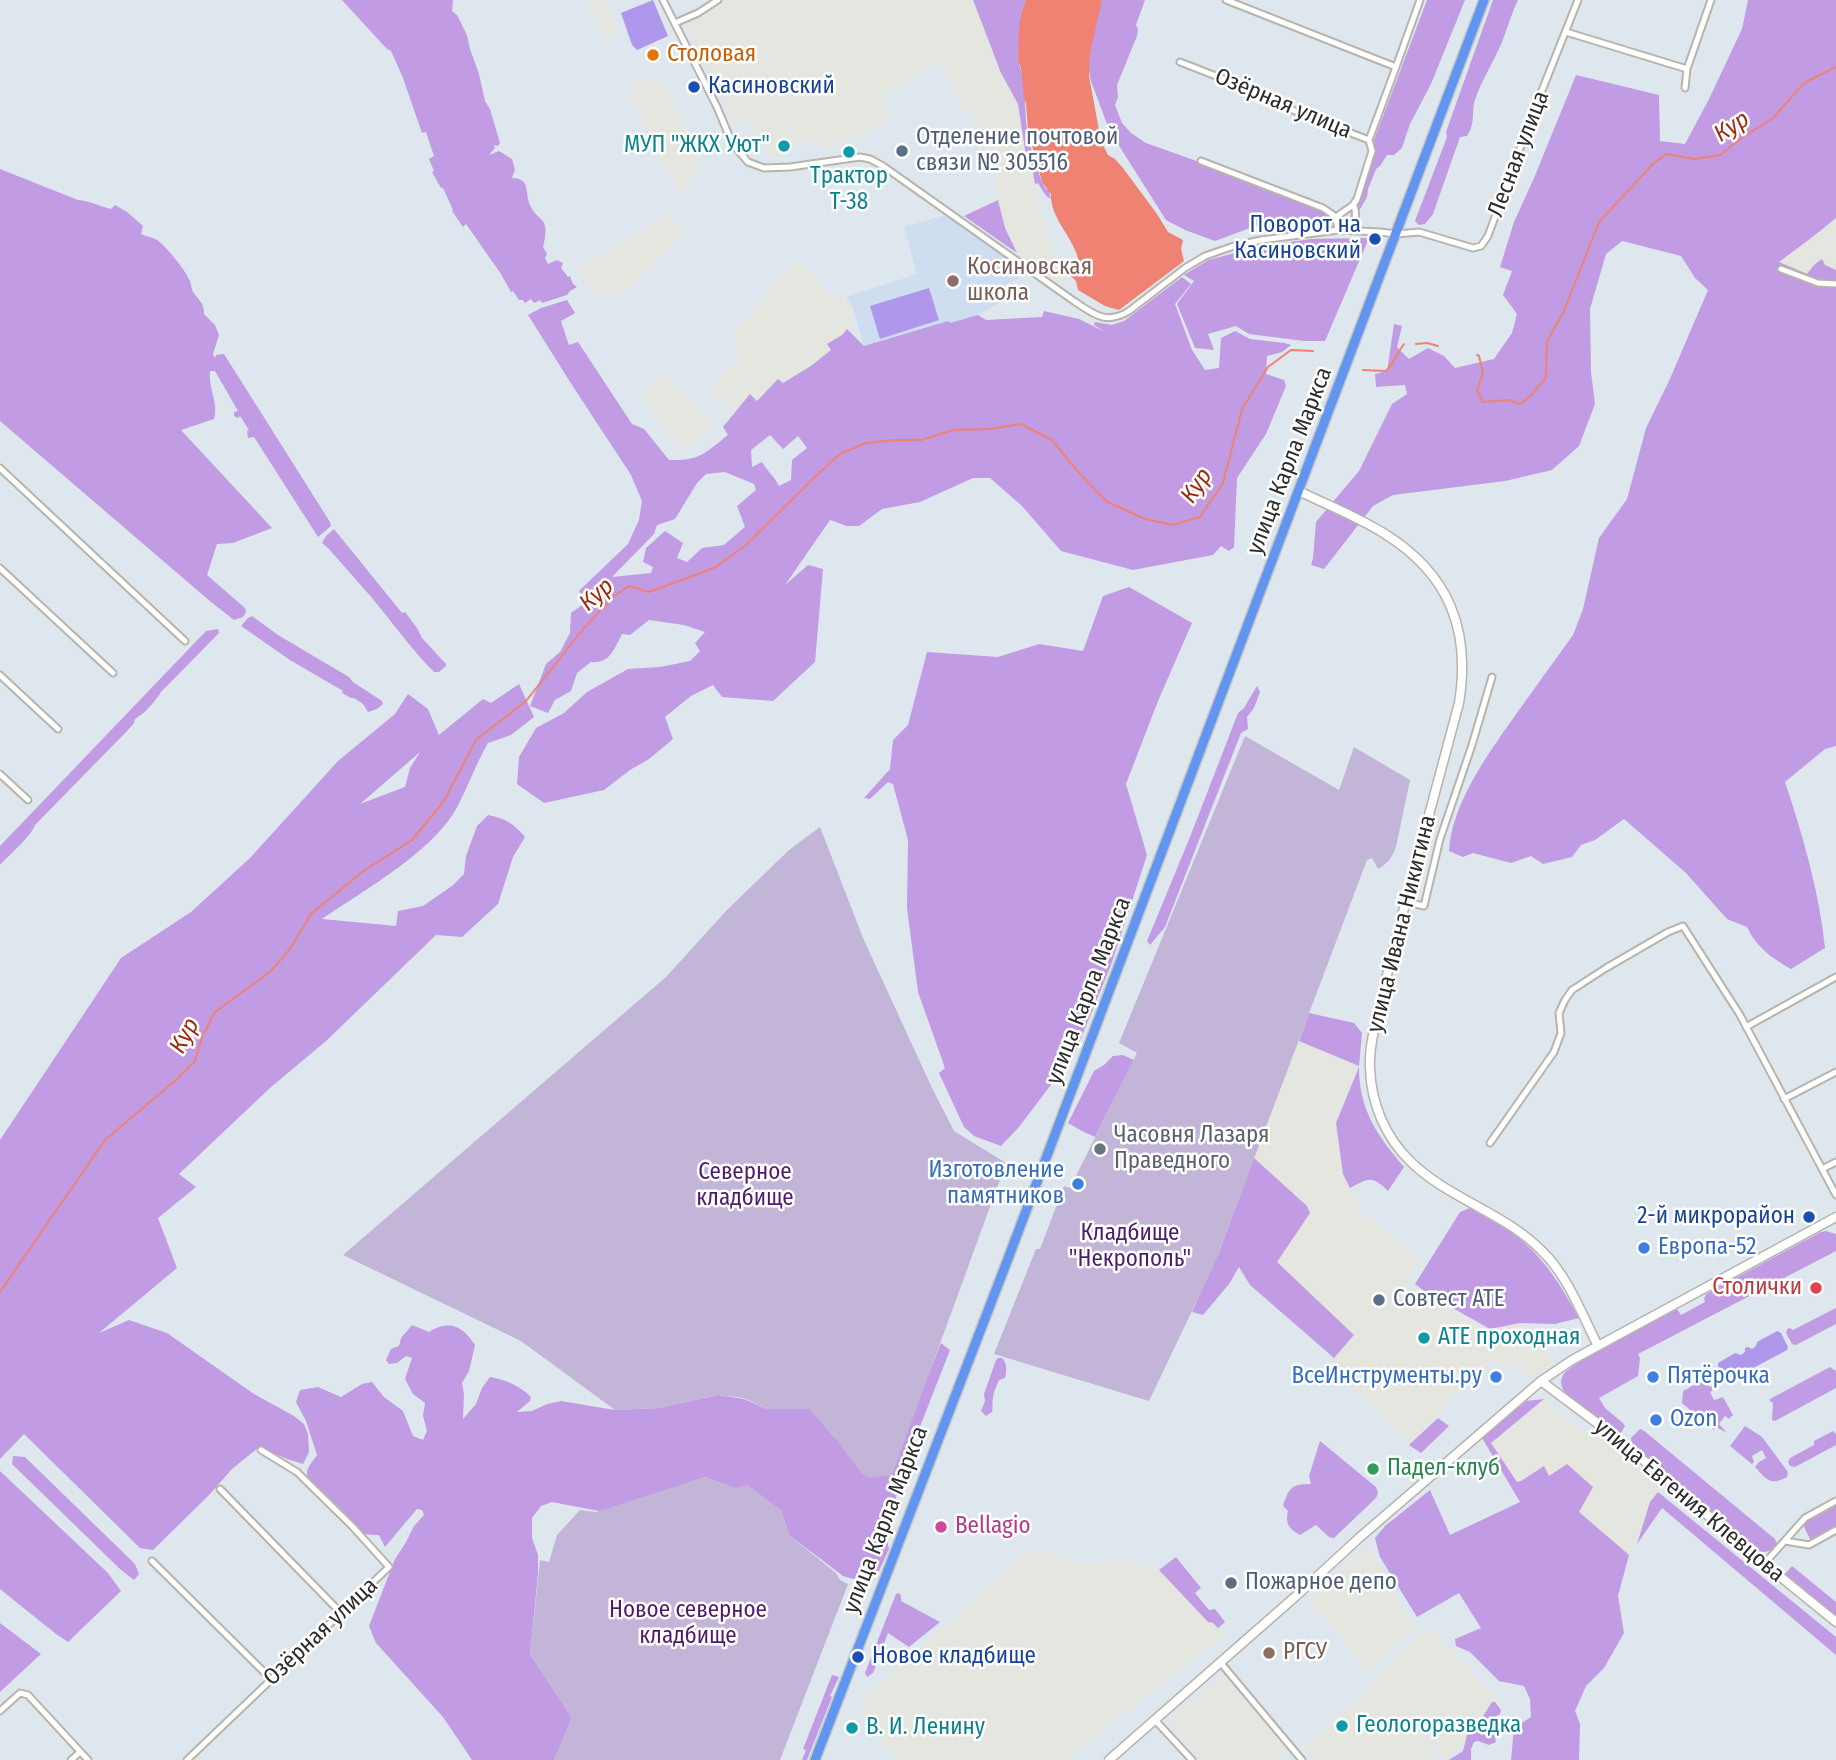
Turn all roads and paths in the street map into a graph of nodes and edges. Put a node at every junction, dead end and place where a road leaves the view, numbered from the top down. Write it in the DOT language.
graph roads {
  1 [pos="663,0"];
  2 [pos="718,0"];
  3 [pos="1226,0"];
  4 [pos="1420,0"];
  5 [pos="1484,0"];
  6 [pos="1578,0"];
  7 [pos="1711,0"];
  8 [pos="675,23"];
  9 [pos="1566,32"];
  10 [pos="1180,62"];
  11 [pos="1396,67"];
  12 [pos="1687,69"];
  13 [pos="1685,88"];
  14 [pos="1369,140"];
  15 [pos="1201,161"];
  16 [pos="1353,205"];
  17 [pos="1336,217"];
  18 [pos="1338,230"];
  19 [pos="1353,230"];
  20 [pos="1396,234"];
  21 [pos="1781,269"];
  22 [pos="1836,284"];
  23 [pos="0,468"];
  24 [pos="1299,491"];
  25 [pos="0,568"];
  26 [pos="185,641"];
  27 [pos="113,673"];
  28 [pos="0,675"];
  29 [pos="1492,677"];
  30 [pos="58,729"];
  31 [pos="0,774"];
  32 [pos="28,800"];
  33 [pos="1406,902"];
  34 [pos="1836,977"];
  35 [pos="1746,1027"];
  36 [pos="1836,1072"];
  37 [pos="1784,1099"];
  38 [pos="1490,1143"];
  39 [pos="1836,1163"];
  40 [pos="1822,1169"];
  41 [pos="1836,1195"];
  42 [pos="1835,1219"];
  43 [pos="1598,1346"];
  44 [pos="1541,1381"];
  45 [pos="261,1450"];
  46 [pos="220,1489"];
  47 [pos="1836,1501"];
  48 [pos="1836,1530"];
  49 [pos="1785,1541"];
  50 [pos="152,1561"];
  51 [pos="1764,1564"];
  52 [pos="341,1612"];
  53 [pos="1836,1622"];
  54 [pos="1220,1662"];
  55 [pos="271,1679"];
  56 [pos="0,1712"];
  57 [pos="1155,1720"];
  58 [pos="80,1752"];
  59 [pos="71,1760"];
  60 [pos="88,1760"];
  61 [pos="187,1760"];
  62 [pos="815,1760"];
  63 [pos="1109,1760"];
  64 [pos="1192,1760"];
  65 [pos="1302,1760"];
  1 -- 8 [label="street"];
  2 -- 8 [label="street"];
  3 -- 11 [label="street"];
  4 -- 11 [label="street"];
  5 -- 20 [label="main road, улица Карла Маркса"];
  6 -- 9 [label="street, Лесная улица"];
  7 -- 12 [label="street"];
  8 -- 18 [label="street"];
  9 -- 12 [label="street"];
  9 -- 20 [label="street, Лесная улица"];
  10 -- 14 [label="street, Озёрная улица"];
  11 -- 14 [label="street"];
  12 -- 13 [label="street"];
  14 -- 16 [label="street, Озёрная улица"];
  15 -- 17 [label="street"];
  16 -- 17 [label="street"];
  16 -- 19 [label="street"];
  17 -- 18 [label="street"];
  18 -- 19 [label="street"];
  19 -- 20 [label="street"];
  20 -- 24 [label="main road, улица Карла Маркса"];
  21 -- 22 [label="street"];
  23 -- 26 [label="street"];
  24 -- 33 [label="main road, улица Ивана Никитина"];
  24 -- 62 [label="main road, улица Карла Маркса"];
  25 -- 27 [label="street"];
  28 -- 30 [label="street"];
  29 -- 33 [label="street"];
  31 -- 32 [label="street"];
  33 -- 43 [label="main road, улица Ивана Никитина"];
  34 -- 35 [label="street"];
  35 -- 37 [label="street"];
  35 -- 38 [label="street"];
  36 -- 37 [label="street"];
  37 -- 40 [label="street"];
  39 -- 40 [label="street"];
  40 -- 41 [label="street"];
  42 -- 43 [label="main road"];
  43 -- 44 [label="main road"];
  44 -- 51 [label="main road, улица Евгения Клевцова"];
  44 -- 54 [label="main road"];
  45 -- 52 [label="street, Озёрная улица"];
  46 -- 52 [label="street"];
  47 -- 49 [label="street"];
  48 -- 49 [label="street"];
  49 -- 51 [label="street"];
  50 -- 55 [label="street"];
  51 -- 53 [label="main road, улица Евгения Клевцова"];
  52 -- 55 [label="street, Озёрная улица"];
  54 -- 57 [label="main road"];
  54 -- 65 [label="street"];
  55 -- 61 [label="street, Озёрная улица"];
  56 -- 58 [label="street"];
  57 -- 63 [label="main road"];
  57 -- 64 [label="street"];
  58 -- 59 [label="street"];
  58 -- 60 [label="street"];
}
